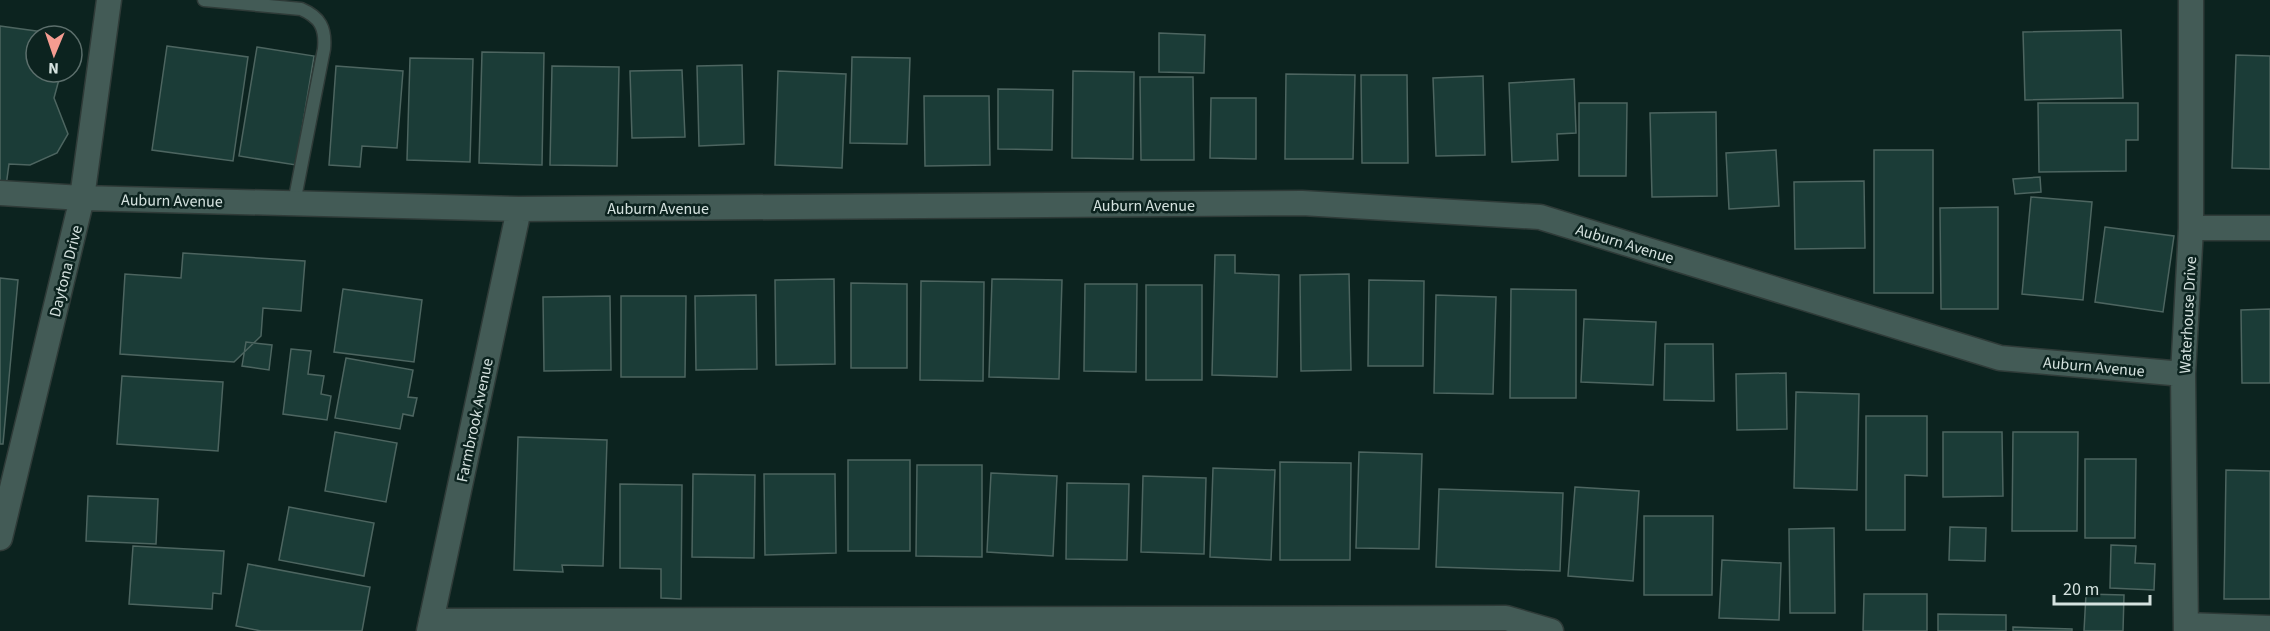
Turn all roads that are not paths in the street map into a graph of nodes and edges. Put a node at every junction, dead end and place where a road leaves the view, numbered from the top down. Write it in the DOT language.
graph roads {
  1 [pos="109,0"];
  2 [pos="204,0"];
  3 [pos="2190,0"];
  4 [pos="0,193"];
  5 [pos="82,198"];
  6 [pos="294,203"];
  7 [pos="519,209"];
  8 [pos="2191,228"];
  9 [pos="2270,228"];
  10 [pos="2183,374"];
  11 [pos="0,538"];
  12 [pos="430,626"];
  13 [pos="2186,628"];
  14 [pos="2270,628"];
  15 [pos="1551,631"];
  1 -- 5 [label="street, Daytona Drive"];
  2 -- 6 [label="lane"];
  3 -- 8 [label="street, Waterhouse Drive"];
  4 -- 5 [label="street, Auburn Avenue"];
  5 -- 6 [label="street, Auburn Avenue"];
  5 -- 11 [label="street, Daytona Drive"];
  6 -- 7 [label="street, Auburn Avenue"];
  7 -- 10 [label="street, Auburn Avenue"];
  7 -- 12 [label="street, Farmbrook Avenue"];
  8 -- 9 [label="street"];
  8 -- 10 [label="street, Waterhouse Drive"];
  10 -- 13 [label="street, Waterhouse Drive"];
  12 -- 15 [label="street"];
  13 -- 14 [label="street"];
}
